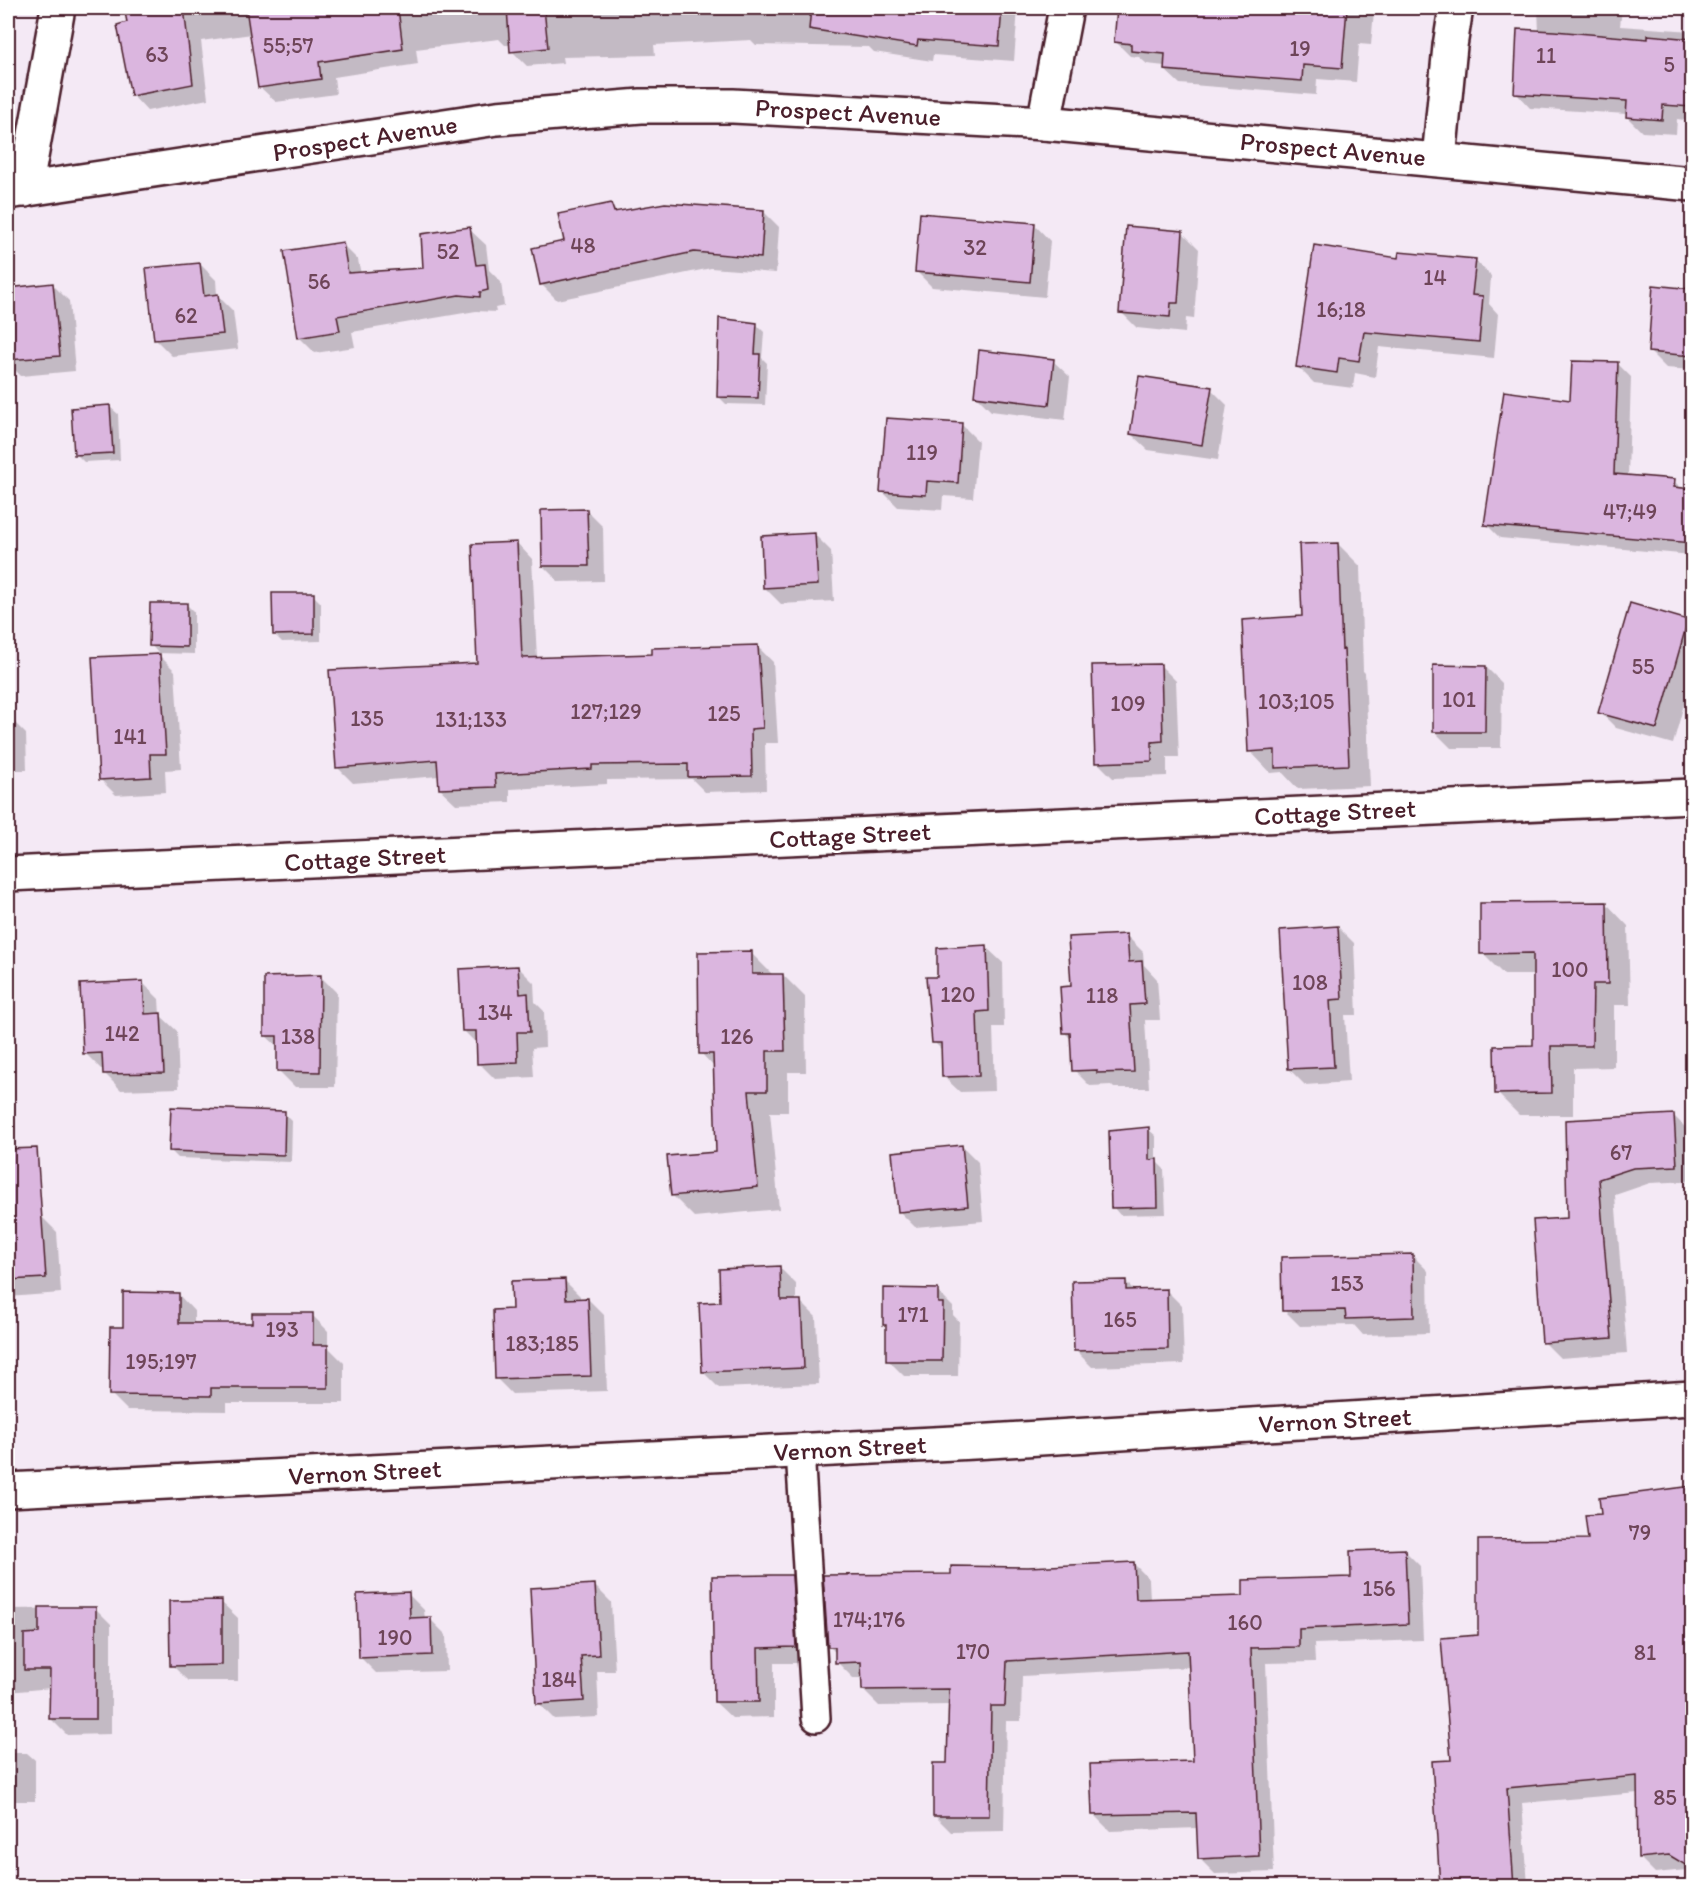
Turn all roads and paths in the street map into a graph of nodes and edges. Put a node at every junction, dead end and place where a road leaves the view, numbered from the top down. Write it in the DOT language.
graph roads {
  1 [pos="58,8"];
  2 [pos="1066,8"];
  3 [pos="1456,8"];
  4 [pos="1044,123"];
  5 [pos="1439,159"];
  6 [pos="1692,184"];
  7 [pos="16,191"];
  8 [pos="1692,796"];
  9 [pos="8,874"];
  10 [pos="1692,1398"];
  11 [pos="800,1450"];
  12 [pos="8,1490"];
  13 [pos="816,1718"];
  1 -- 7 [label="street"];
  2 -- 4 [label="street"];
  3 -- 5 [label="street"];
  4 -- 5 [label="street, Prospect Avenue"];
  4 -- 7 [label="street, Prospect Avenue"];
  5 -- 6 [label="street, Prospect Avenue"];
  8 -- 9 [label="street, Cottage Street"];
  10 -- 11 [label="street, Vernon Street"];
  11 -- 12 [label="street, Vernon Street"];
  11 -- 13 [label="lane"];
}
